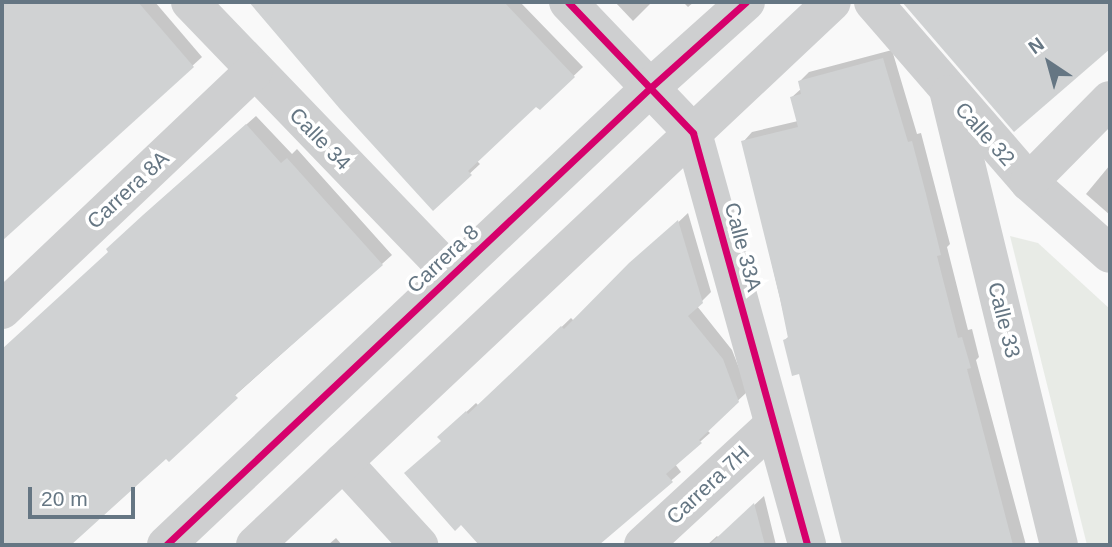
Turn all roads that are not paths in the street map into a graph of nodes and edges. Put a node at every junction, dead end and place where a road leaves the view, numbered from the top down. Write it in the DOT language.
graph roads {
  1 [pos="190,2"];
  2 [pos="568,2"];
  3 [pos="746,2"];
  4 [pos="832,2"];
  5 [pos="873,2"];
  6 [pos="254,71"];
  7 [pos="650,88"];
  8 [pos="950,94"];
  9 [pos="1110,100"];
  10 [pos="694,133"];
  11 [pos="1029,182"];
  12 [pos="1110,254"];
  13 [pos="452,274"];
  14 [pos="2,310"];
  15 [pos="773,425"];
  16 [pos="344,461"];
  17 [pos="166,545"];
  18 [pos="255,545"];
  19 [pos="419,545"];
  20 [pos="643,545"];
  21 [pos="807,545"];
  22 [pos="1059,545"];
  1 -- 6 [label="street, Calle 34"];
  2 -- 7 [label="street, Calle 33A"];
  3 -- 7 [label="street, Carrera 8"];
  4 -- 10 [label="street"];
  5 -- 8 [label="street, Calle 32"];
  6 -- 13 [label="street, Calle 34"];
  6 -- 14 [label="street, Carrera 8A"];
  7 -- 10 [label="street, Calle 33A"];
  7 -- 13 [label="street, Carrera 8"];
  8 -- 11 [label="street, Calle 32"];
  8 -- 22 [label="street, Calle 33"];
  9 -- 11 [label="street"];
  10 -- 15 [label="street, Calle 33A"];
  10 -- 16 [label="street"];
  11 -- 12 [label="street, Calle 32"];
  13 -- 17 [label="street, Carrera 8"];
  15 -- 20 [label="street, Carrera 7H"];
  15 -- 21 [label="street, Calle 33A"];
  16 -- 18 [label="street"];
  16 -- 19 [label="street"];
}
